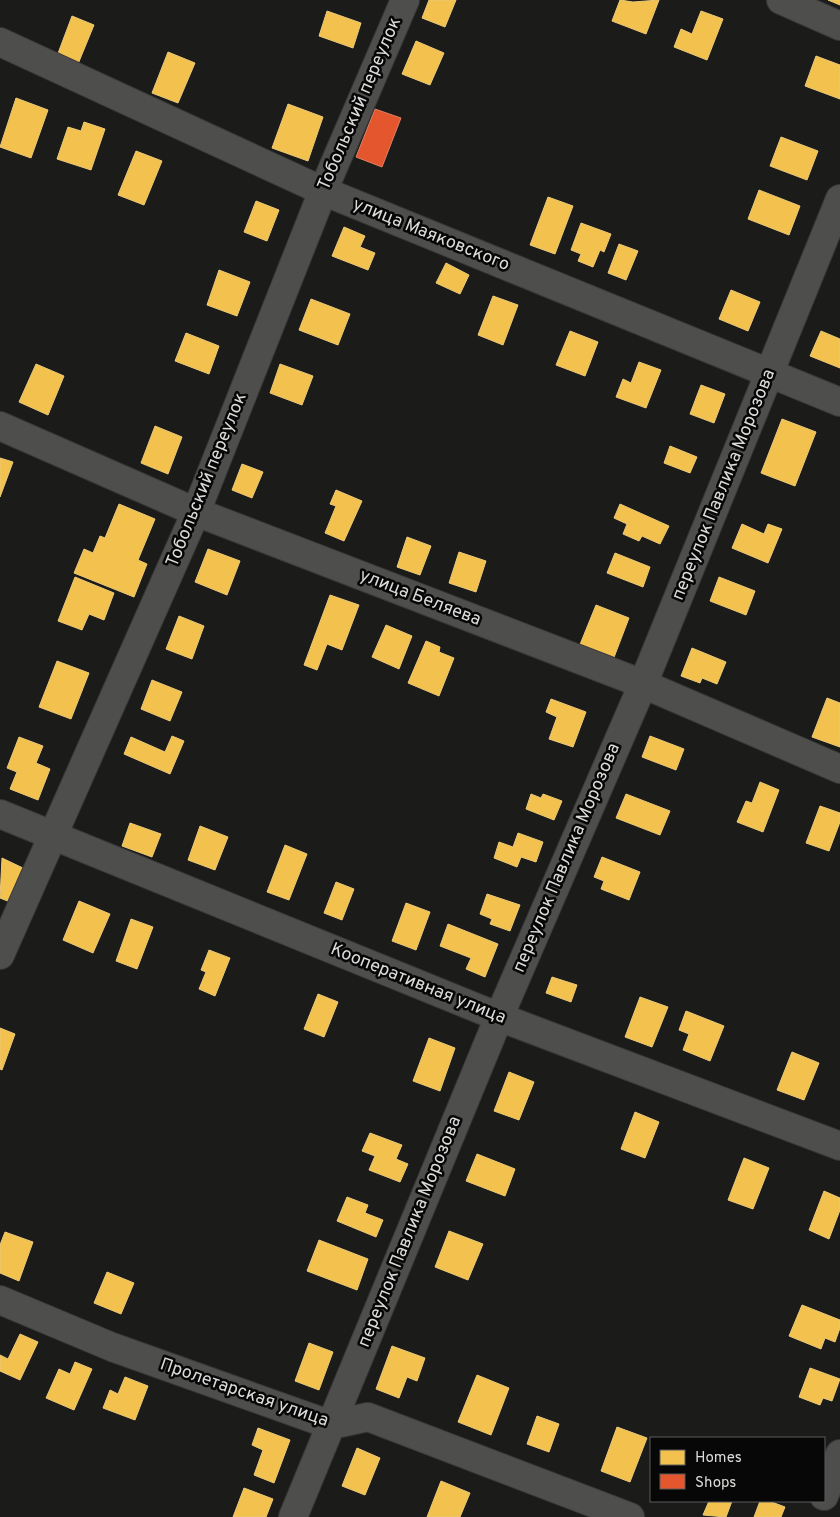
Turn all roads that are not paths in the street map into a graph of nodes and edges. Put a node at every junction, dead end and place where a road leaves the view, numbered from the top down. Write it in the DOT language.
graph roads {
  1 [pos="405,0"];
  2 [pos="781,0"];
  3 [pos="840,26"];
  4 [pos="0,42"];
  5 [pos="323,190"];
  6 [pos="840,199"];
  7 [pos="769,375"];
  8 [pos="840,402"];
  9 [pos="0,426"];
  10 [pos="196,512"];
  11 [pos="643,684"];
  12 [pos="840,769"];
  13 [pos="0,814"];
  14 [pos="52,836"];
  15 [pos="0,955"];
  16 [pos="499,1017"];
  17 [pos="840,1146"];
  18 [pos="0,1300"];
  19 [pos="331,1425"];
  20 [pos="840,1454"];
  21 [pos="825,1493"];
  22 [pos="822,1502"];
  23 [pos="293,1517"];
  24 [pos="630,1517"];
  25 [pos="815,1517"];
  1 -- 5 [label="street, Тобольский переулок"];
  2 -- 3 [label="street"];
  4 -- 5 [label="street, улица Маяковского"];
  5 -- 7 [label="street, улица Маяковского"];
  5 -- 10 [label="street, Тобольский переулок"];
  6 -- 7 [label="street, переулок Павлика Морозова"];
  7 -- 8 [label="street, улица Маяковского"];
  7 -- 11 [label="street, переулок Павлика Морозова"];
  9 -- 10 [label="street, улица Беляева"];
  10 -- 11 [label="street, улица Беляева"];
  10 -- 14 [label="street, Тобольский переулок"];
  11 -- 12 [label="street, улица Беляева"];
  11 -- 16 [label="street, переулок Павлика Морозова"];
  13 -- 14 [label="street, Кооперативная улица"];
  14 -- 15 [label="street, Тобольский переулок"];
  14 -- 16 [label="street, Кооперативная улица"];
  16 -- 17 [label="street, Кооперативная улица"];
  16 -- 19 [label="street, переулок Павлика Морозова"];
  18 -- 19 [label="street, Пролетарская улица"];
  19 -- 23 [label="street, переулок Павлика Морозова"];
  19 -- 24 [label="street, Пролетарская улица"];
  20 -- 21 [label="street"];
  22 -- 25 [label="street"];
}
